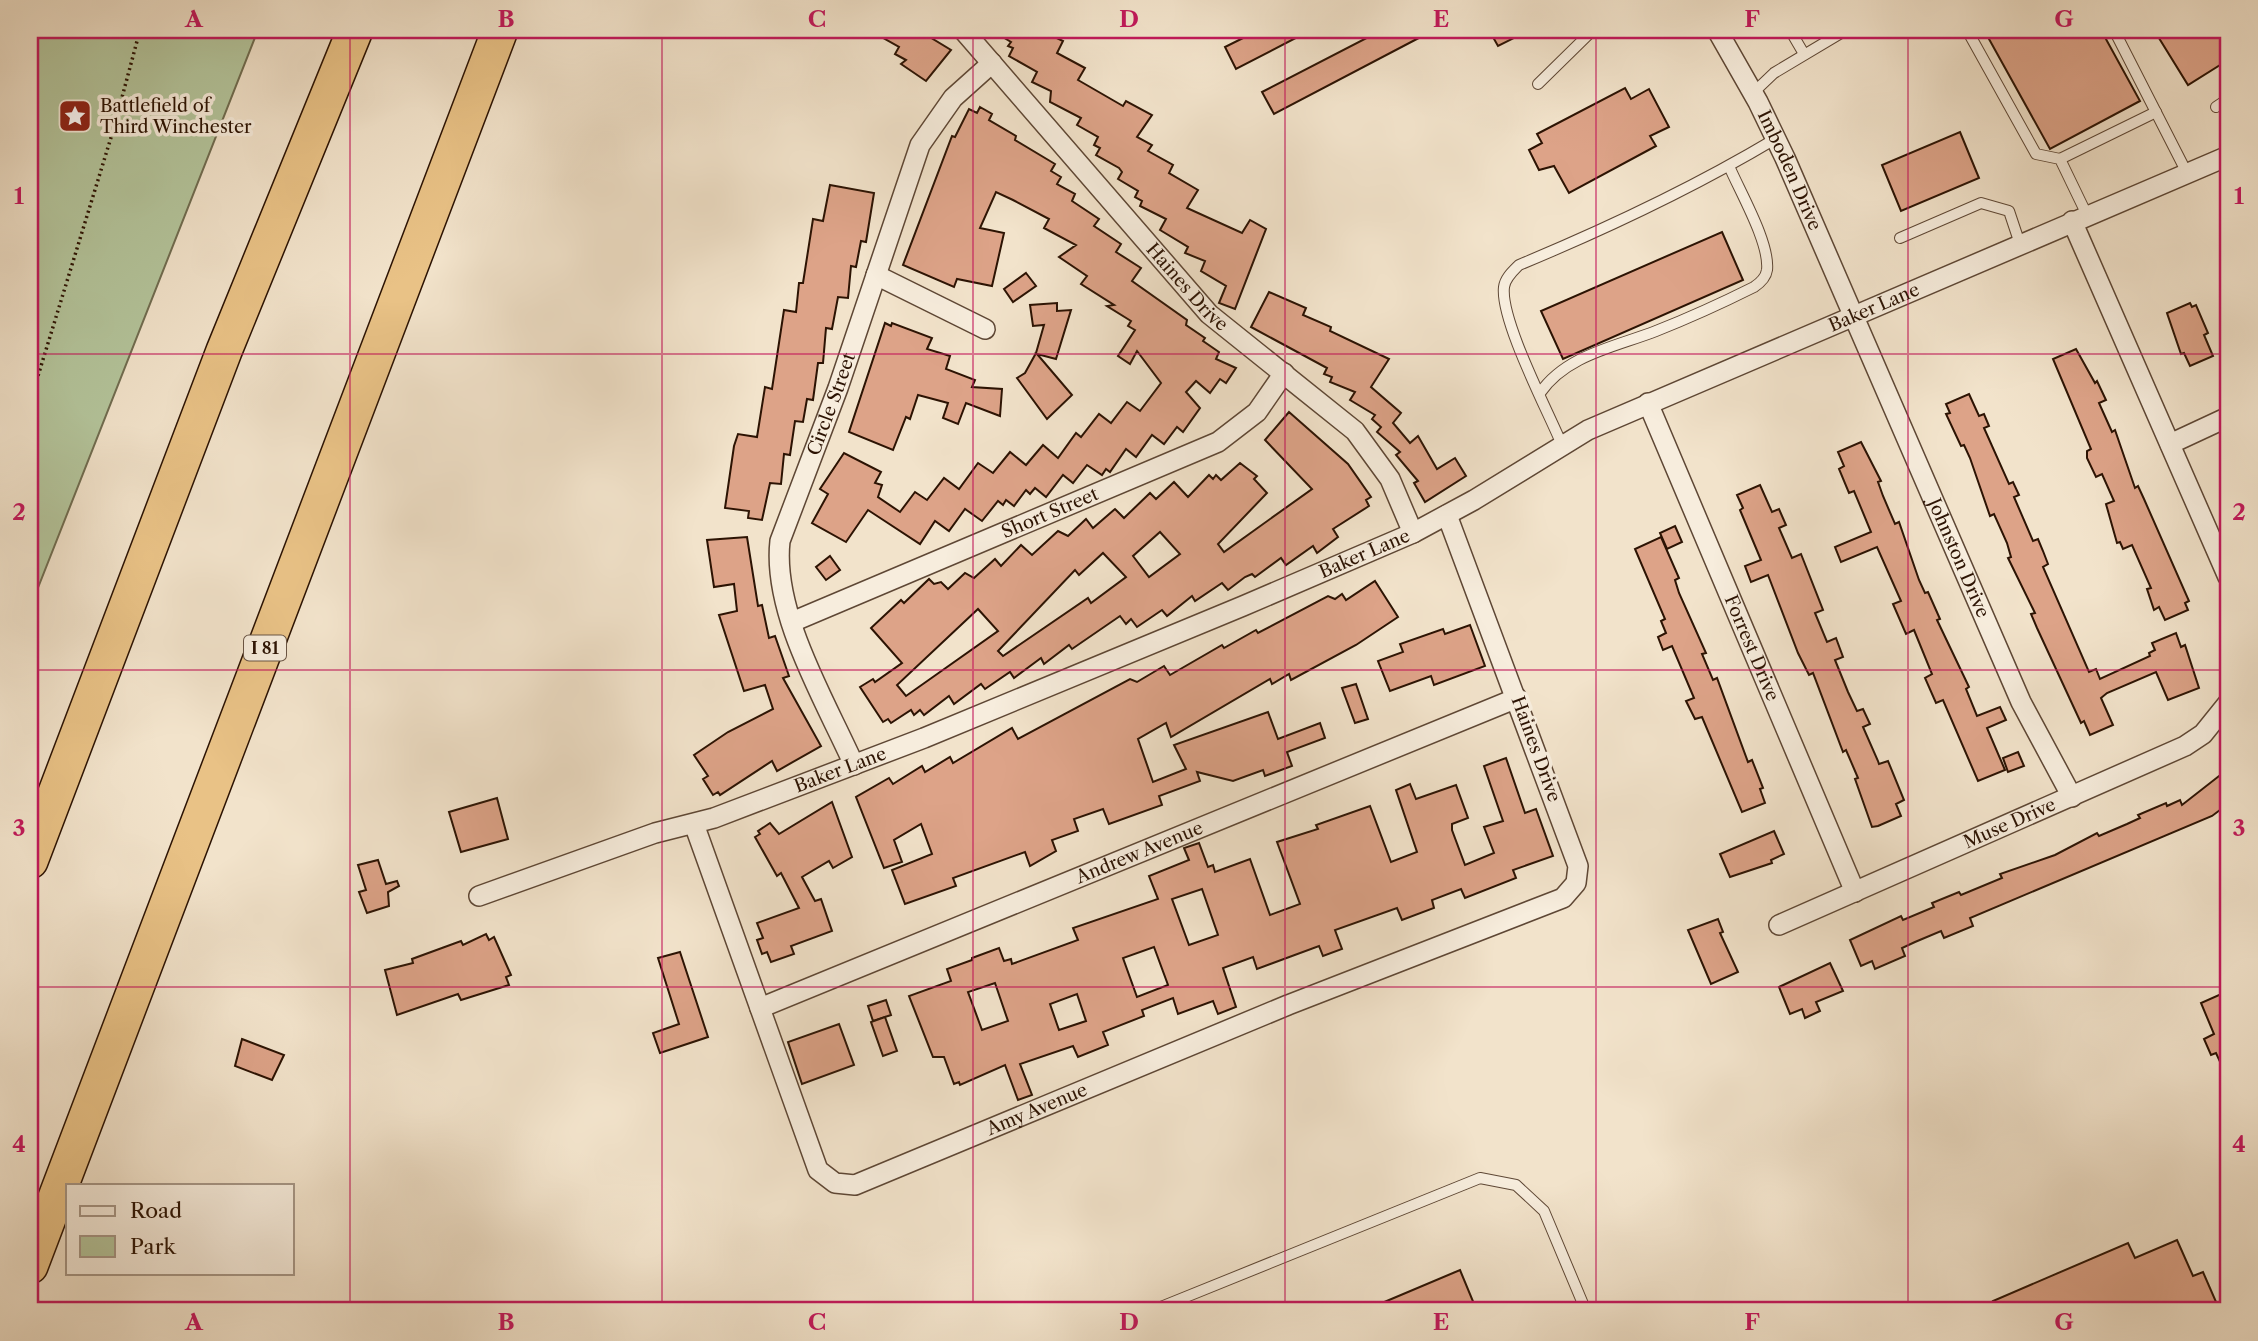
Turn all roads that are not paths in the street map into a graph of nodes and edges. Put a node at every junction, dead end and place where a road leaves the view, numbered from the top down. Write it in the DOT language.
graph roads {
  1 [pos="355,30"];
  2 [pos="500,30"];
  3 [pos="963,30"];
  4 [pos="1593,30"];
  5 [pos="1717,30"];
  6 [pos="1790,30"];
  7 [pos="1846,30"];
  8 [pos="1968,30"];
  9 [pos="2114,30"];
  10 [pos="1804,54"];
  11 [pos="992,63"];
  12 [pos="1538,84"];
  13 [pos="1753,93"];
  14 [pos="2228,99"];
  15 [pos="2216,107"];
  16 [pos="2156,112"];
  17 [pos="1775,139"];
  18 [pos="2228,156"];
  19 [pos="2060,159"];
  20 [pos="1730,166"];
  21 [pos="2188,173"];
  22 [pos="2080,218"];
  23 [pos="1900,238"];
  24 [pos="2020,244"];
  25 [pos="876,275"];
  26 [pos="1855,314"];
  27 [pos="985,328"];
  28 [pos="1284,373"];
  29 [pos="1541,393"];
  30 [pos="1648,403"];
  31 [pos="2228,417"];
  32 [pos="2170,444"];
  33 [pos="1562,445"];
  34 [pos="1447,515"];
  35 [pos="1413,533"];
  36 [pos="2228,577"];
  37 [pos="792,622"];
  38 [pos="1517,698"];
  39 [pos="2228,703"];
  40 [pos="854,765"];
  41 [pos="2072,797"];
  42 [pos="694,824"];
  43 [pos="30,861"];
  44 [pos="1578,866"];
  45 [pos="1855,892"];
  46 [pos="479,896"];
  47 [pos="1779,925"];
  48 [pos="760,1009"];
  49 [pos="30,1266"];
  50 [pos="1151,1311"];
  51 [pos="1586,1311"];
  1 -- 43 [label="highway"];
  2 -- 49 [label="highway, I 81"];
  3 -- 11 [label="street, Haines Drive"];
  4 -- 12 [label="lane"];
  5 -- 13 [label="street, Imboden Drive"];
  6 -- 10 [label="lane"];
  7 -- 10 [label="lane"];
  8 -- 19 [label="lane"];
  9 -- 16 [label="lane"];
  10 -- 13 [label="lane"];
  11 -- 25 [label="street, Circle Street"];
  11 -- 28 [label="street, Haines Drive"];
  13 -- 17 [label="street, Imboden Drive"];
  14 -- 15 [label="lane"];
  16 -- 19 [label="lane"];
  16 -- 21 [label="lane"];
  17 -- 20 [label="lane"];
  17 -- 26 [label="street, Imboden Drive"];
  18 -- 21 [label="street, Baker Lane"];
  19 -- 22 [label="lane"];
  20 -- 29 [label="lane"];
  20 -- 29 [label="lane"];
  21 -- 22 [label="street, Baker Lane"];
  22 -- 24 [label="street, Baker Lane"];
  22 -- 32 [label="street"];
  23 -- 24 [label="lane"];
  24 -- 26 [label="street, Baker Lane"];
  25 -- 27 [label="street"];
  25 -- 37 [label="street, Circle Street"];
  26 -- 30 [label="street, Baker Lane"];
  26 -- 41 [label="street, Johnston Drive"];
  28 -- 35 [label="street, Haines Drive"];
  28 -- 37 [label="street, Short Street"];
  29 -- 33 [label="lane"];
  30 -- 33 [label="street, Baker Lane"];
  30 -- 45 [label="street, Forrest Drive"];
  31 -- 32 [label="street"];
  32 -- 36 [label="street"];
  33 -- 34 [label="street, Baker Lane"];
  34 -- 35 [label="street, Baker Lane"];
  34 -- 38 [label="street, Haines Drive"];
  35 -- 40 [label="street, Baker Lane"];
  37 -- 40 [label="street, Circle Street"];
  38 -- 44 [label="street, Haines Drive"];
  38 -- 48 [label="street, Andrew Avenue"];
  39 -- 41 [label="street, Muse Drive"];
  40 -- 42 [label="street, Baker Lane"];
  41 -- 45 [label="street, Muse Drive"];
  42 -- 46 [label="street, Baker Lane"];
  42 -- 48 [label="street, Amy Avenue"];
  44 -- 48 [label="street, Amy Avenue"];
  45 -- 47 [label="street, Muse Drive"];
  50 -- 51 [label="lane"];
}
